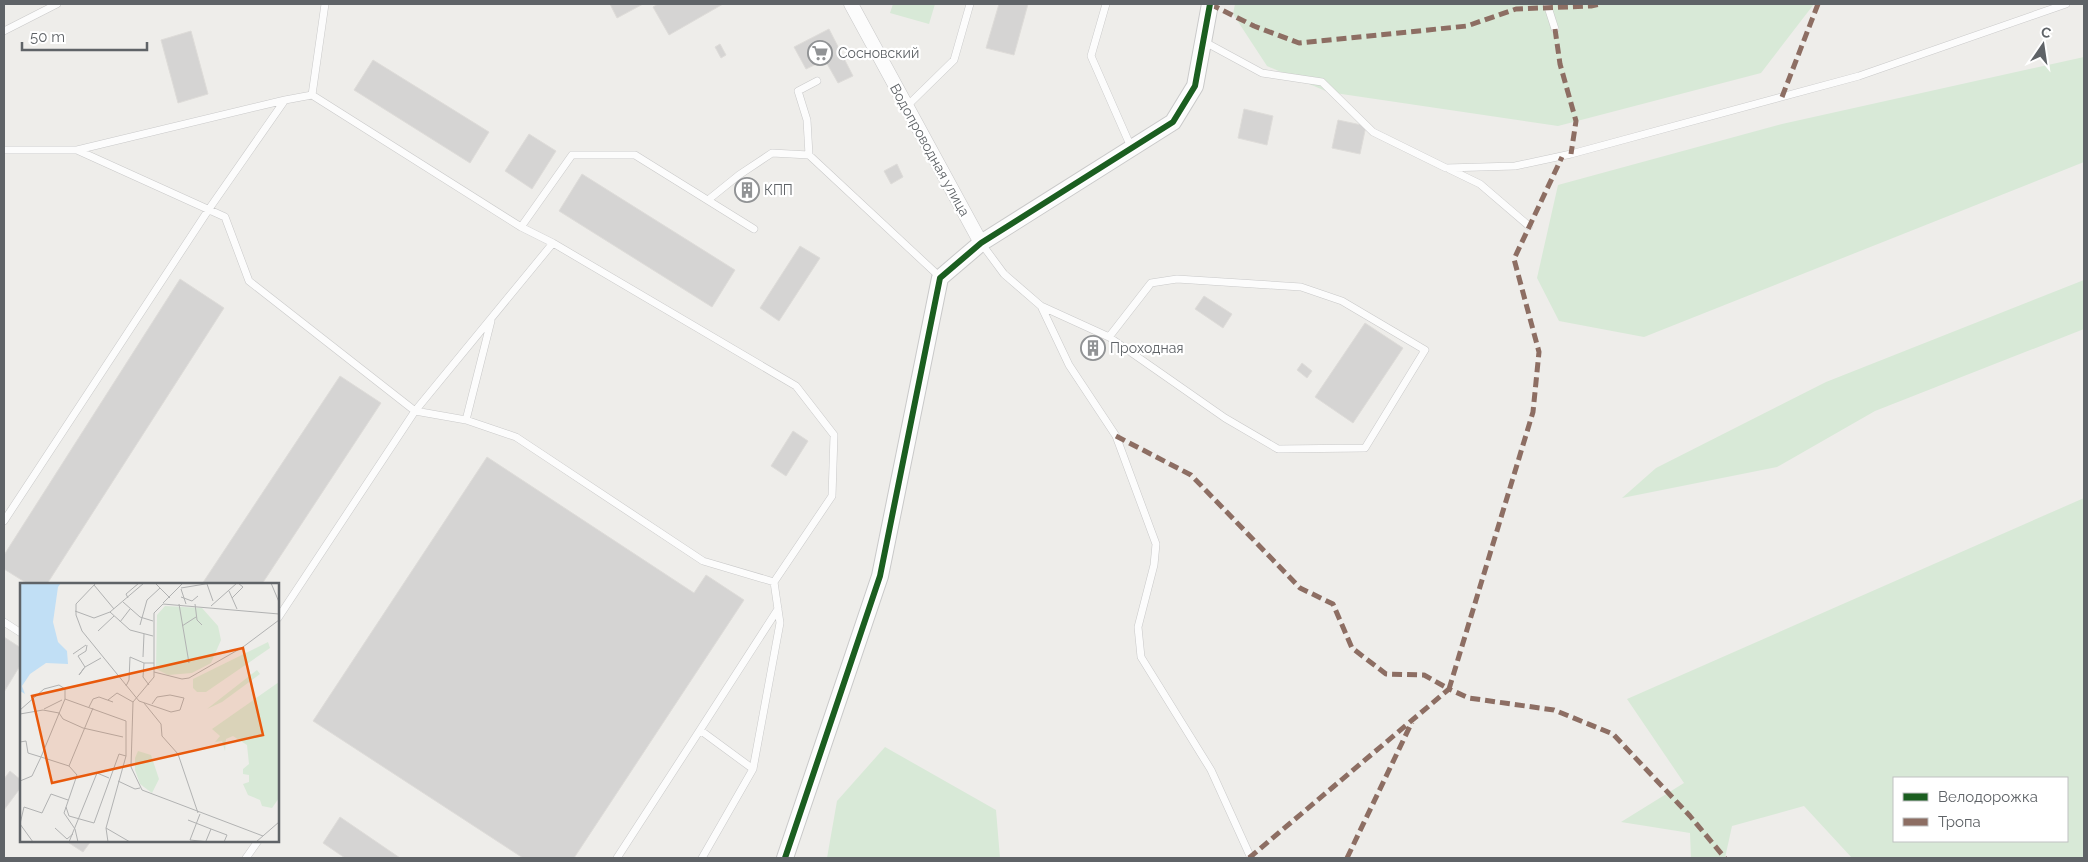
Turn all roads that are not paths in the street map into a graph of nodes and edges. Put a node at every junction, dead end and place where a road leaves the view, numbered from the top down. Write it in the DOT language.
graph roads {
  1 [pos="57,4"];
  2 [pos="325,4"];
  3 [pos="851,4"];
  4 [pos="970,4"];
  5 [pos="1106,4"];
  6 [pos="1210,4"];
  7 [pos="1547,4"];
  8 [pos="2066,4"];
  9 [pos="1554,29"];
  10 [pos="4,31"];
  11 [pos="1203,41"];
  12 [pos="817,80"];
  13 [pos="312,95"];
  14 [pos="285,100"];
  15 [pos="906,107"];
  16 [pos="1131,147"];
  17 [pos="4,150"];
  18 [pos="76,150"];
  19 [pos="809,155"];
  20 [pos="1446,168"];
  21 [pos="708,200"];
  22 [pos="209,209"];
  23 [pos="1529,226"];
  24 [pos="520,227"];
  25 [pos="754,229"];
  26 [pos="553,243"];
  27 [pos="981,243"];
  28 [pos="940,278"];
  29 [pos="1041,306"];
  30 [pos="491,318"];
  31 [pos="1109,337"];
  32 [pos="415,411"];
  33 [pos="466,420"];
  34 [pos="4,521"];
  35 [pos="774,582"];
  36 [pos="778,609"];
  37 [pos="279,616"];
  38 [pos="4,622"];
  39 [pos="20,632"];
  40 [pos="700,730"];
  41 [pos="753,769"];
  42 [pos="257,842"];
  43 [pos="246,858"];
  44 [pos="617,858"];
  45 [pos="702,858"];
  46 [pos="785,858"];
  47 [pos="1251,858"];
  1 -- 10 [label="lane"];
  2 -- 13 [label="lane"];
  3 -- 15 [label="street, Водопроводная улица"];
  4 -- 15 [label="lane"];
  5 -- 16 [label="lane"];
  6 -- 11 [label="street"];
  7 -- 9 [label="lane"];
  8 -- 20 [label="lane"];
  11 -- 16 [label="street"];
  11 -- 20 [label="lane"];
  12 -- 19 [label="lane"];
  13 -- 14 [label="lane"];
  13 -- 24 [label="lane"];
  14 -- 18 [label="lane"];
  14 -- 22 [label="lane"];
  15 -- 27 [label="street, Водопроводная улица"];
  16 -- 27 [label="street"];
  17 -- 18 [label="lane"];
  18 -- 22 [label="lane"];
  19 -- 21 [label="lane"];
  19 -- 28 [label="lane"];
  20 -- 23 [label="lane"];
  21 -- 24 [label="lane"];
  21 -- 25 [label="lane"];
  22 -- 32 [label="lane"];
  22 -- 34 [label="lane"];
  24 -- 26 [label="lane"];
  26 -- 30 [label="lane"];
  26 -- 35 [label="lane"];
  27 -- 28 [label="street"];
  27 -- 29 [label="lane"];
  28 -- 46 [label="street"];
  29 -- 31 [label="lane"];
  29 -- 47 [label="lane"];
  30 -- 32 [label="lane"];
  30 -- 33 [label="lane"];
  31 -- 31 [label="lane"];
  32 -- 33 [label="lane"];
  32 -- 37 [label="lane"];
  33 -- 35 [label="lane"];
  35 -- 36 [label="lane"];
  36 -- 40 [label="lane"];
  36 -- 41 [label="lane"];
  38 -- 39 [label="lane"];
  40 -- 41 [label="lane"];
  40 -- 44 [label="lane"];
  41 -- 45 [label="lane"];
  42 -- 43 [label="lane"];
}
